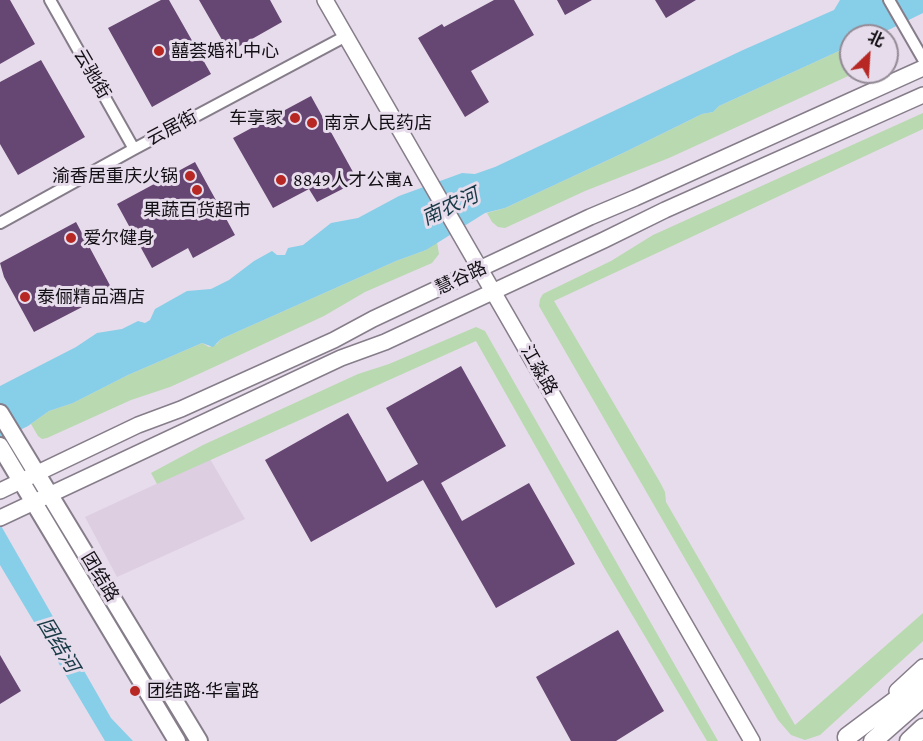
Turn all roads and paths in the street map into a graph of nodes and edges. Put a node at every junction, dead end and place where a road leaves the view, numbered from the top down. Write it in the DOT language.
graph roads {
  1 [pos="50,0"];
  2 [pos="325,0"];
  3 [pos="889,0"];
  4 [pos="346,36"];
  5 [pos="923,59"];
  6 [pos="923,68"];
  7 [pos="923,95"];
  8 [pos="134,148"];
  9 [pos="0,223"];
  10 [pos="480,269"];
  11 [pos="493,291"];
  12 [pos="0,414"];
  13 [pos="8,448"];
  14 [pos="37,472"];
  15 [pos="20,481"];
  16 [pos="0,491"];
  17 [pos="50,494"];
  18 [pos="33,502"];
  19 [pos="3,516"];
  20 [pos="923,667"];
  21 [pos="923,680"];
  22 [pos="923,697"];
  23 [pos="923,728"];
  24 [pos="845,739"];
  25 [pos="177,741"];
  26 [pos="199,741"];
  27 [pos="752,741"];
  28 [pos="873,741"];
  29 [pos="909,741"];
  1 -- 8 [label="street, 云驰街"];
  2 -- 4 [label="main road, 江淼路"];
  3 -- 5 [label="street"];
  4 -- 8 [label="street, 云居街"];
  4 -- 10 [label="main road, 江淼路"];
  6 -- 10 [label="main road, 慧谷路"];
  7 -- 11 [label="main road, 慧谷路"];
  8 -- 9 [label="street, 云居街"];
  10 -- 11 [label="main road, 江淼路"];
  10 -- 14 [label="main road, 慧谷路"];
  11 -- 17 [label="main road, 慧谷路"];
  11 -- 27 [label="main road, 江淼路"];
  12 -- 13 [label="main road, 团结路"];
  13 -- 14 [label="main road, 团结路"];
  13 -- 15 [label="main road, 团结路"];
  14 -- 15 [label="main road, 慧谷路"];
  14 -- 17 [label="main road, 团结路"];
  15 -- 16 [label="main road, 慧谷路"];
  15 -- 18 [label="main road, 团结路"];
  17 -- 18 [label="main road, 慧谷路"];
  17 -- 26 [label="main road, 团结路"];
  18 -- 19 [label="main road, 慧谷路"];
  18 -- 25 [label="main road, 团结路"];
  20 -- 24 [label="main road"];
  21 -- 24 [label="highway"];
  22 -- 28 [label="highway"];
  23 -- 29 [label="highway"];
}
